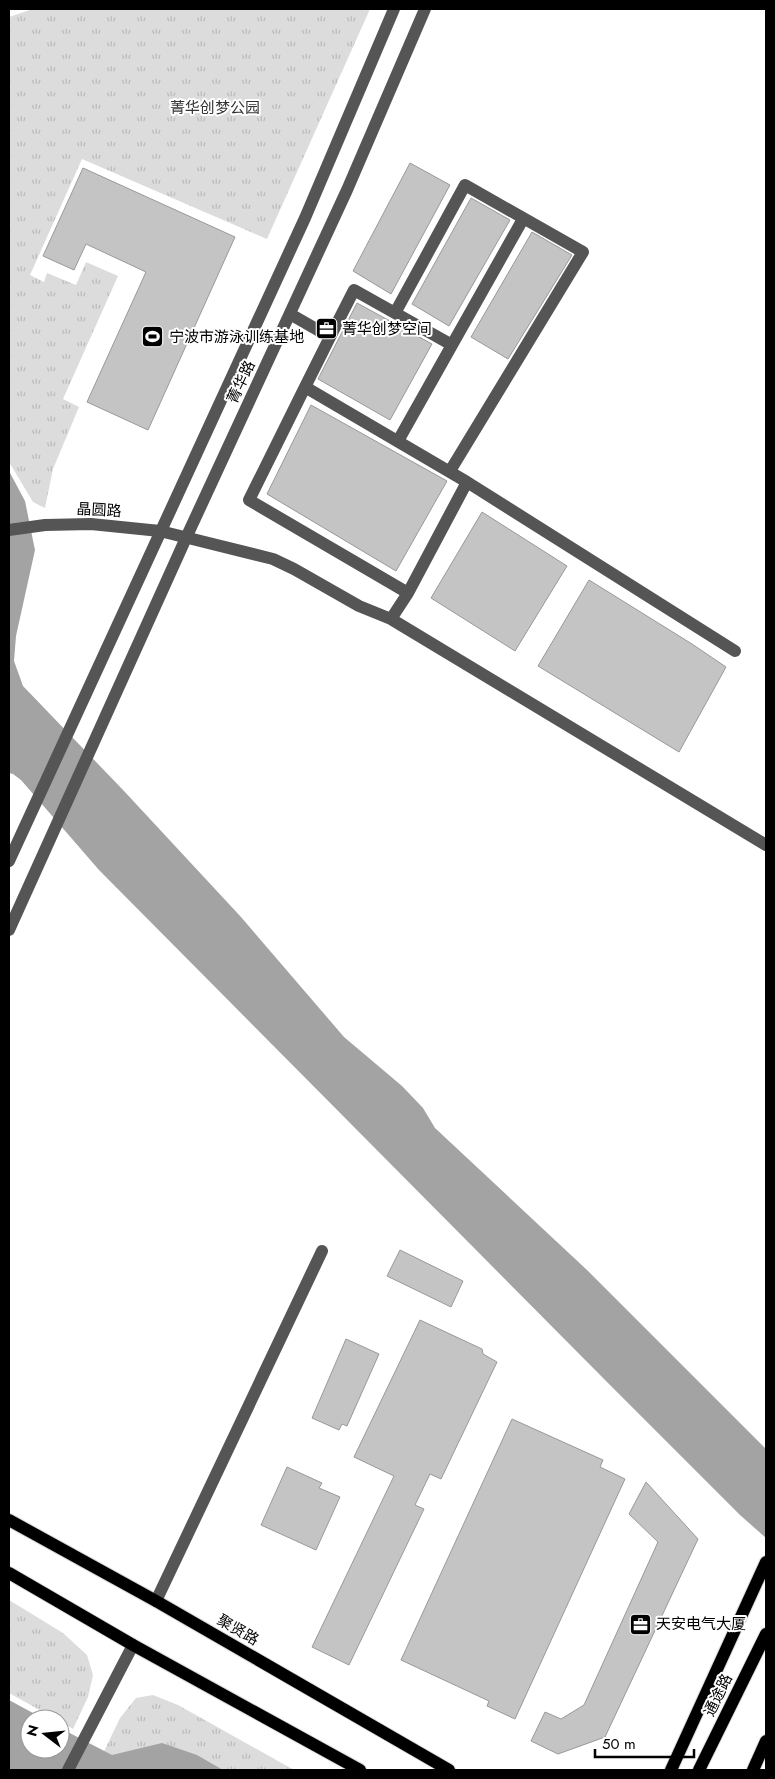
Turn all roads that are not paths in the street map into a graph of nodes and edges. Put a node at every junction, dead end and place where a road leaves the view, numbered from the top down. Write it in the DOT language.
graph roads {
  1 [pos="394,9"];
  2 [pos="425,9"];
  3 [pos="524,219"];
  4 [pos="395,313"];
  5 [pos="290,314"];
  6 [pos="330,337"];
  7 [pos="452,345"];
  8 [pos="306,387"];
  9 [pos="398,441"];
  10 [pos="450,471"];
  11 [pos="467,482"];
  12 [pos="9,530"];
  13 [pos="160,532"];
  14 [pos="186,538"];
  15 [pos="408,593"];
  16 [pos="391,619"];
  17 [pos="735,651"];
  18 [pos="766,845"];
  19 [pos="9,861"];
  20 [pos="9,930"];
  21 [pos="322,1251"];
  22 [pos="9,1520"];
  23 [pos="766,1562"];
  24 [pos="9,1572"];
  25 [pos="156,1601"];
  26 [pos="766,1634"];
  27 [pos="133,1645"];
  28 [pos="766,1741"];
  29 [pos="68,1770"];
  30 [pos="360,1770"];
  31 [pos="449,1770"];
  32 [pos="671,1770"];
  33 [pos="699,1770"];
  34 [pos="753,1770"];
  1 -- 13 [label="street, 菁华路"];
  2 -- 5 [label="street, 菁华路"];
  3 -- 4 [label="street"];
  3 -- 7 [label="street"];
  3 -- 10 [label="street"];
  4 -- 6 [label="street"];
  4 -- 7 [label="street"];
  5 -- 6 [label="street"];
  5 -- 14 [label="street, 菁华路"];
  6 -- 8 [label="street"];
  7 -- 9 [label="street"];
  8 -- 9 [label="street"];
  8 -- 15 [label="street"];
  9 -- 10 [label="street"];
  10 -- 11 [label="street"];
  11 -- 15 [label="street"];
  11 -- 17 [label="street"];
  12 -- 13 [label="street, 晶圆路"];
  13 -- 14 [label="street, 晶圆路"];
  13 -- 19 [label="street, 菁华路"];
  14 -- 16 [label="street, 晶圆路"];
  14 -- 20 [label="street, 菁华路"];
  15 -- 16 [label="street"];
  16 -- 18 [label="street, 晶圆路"];
  21 -- 25 [label="street"];
  22 -- 25 [label="main road, 聚贤路"];
  23 -- 32 [label="main road"];
  24 -- 27 [label="main road"];
  25 -- 31 [label="main road, 聚贤路"];
  26 -- 33 [label="main road, 通途路"];
  27 -- 29 [label="street"];
  27 -- 30 [label="main road"];
  28 -- 34 [label="main road"];
}
